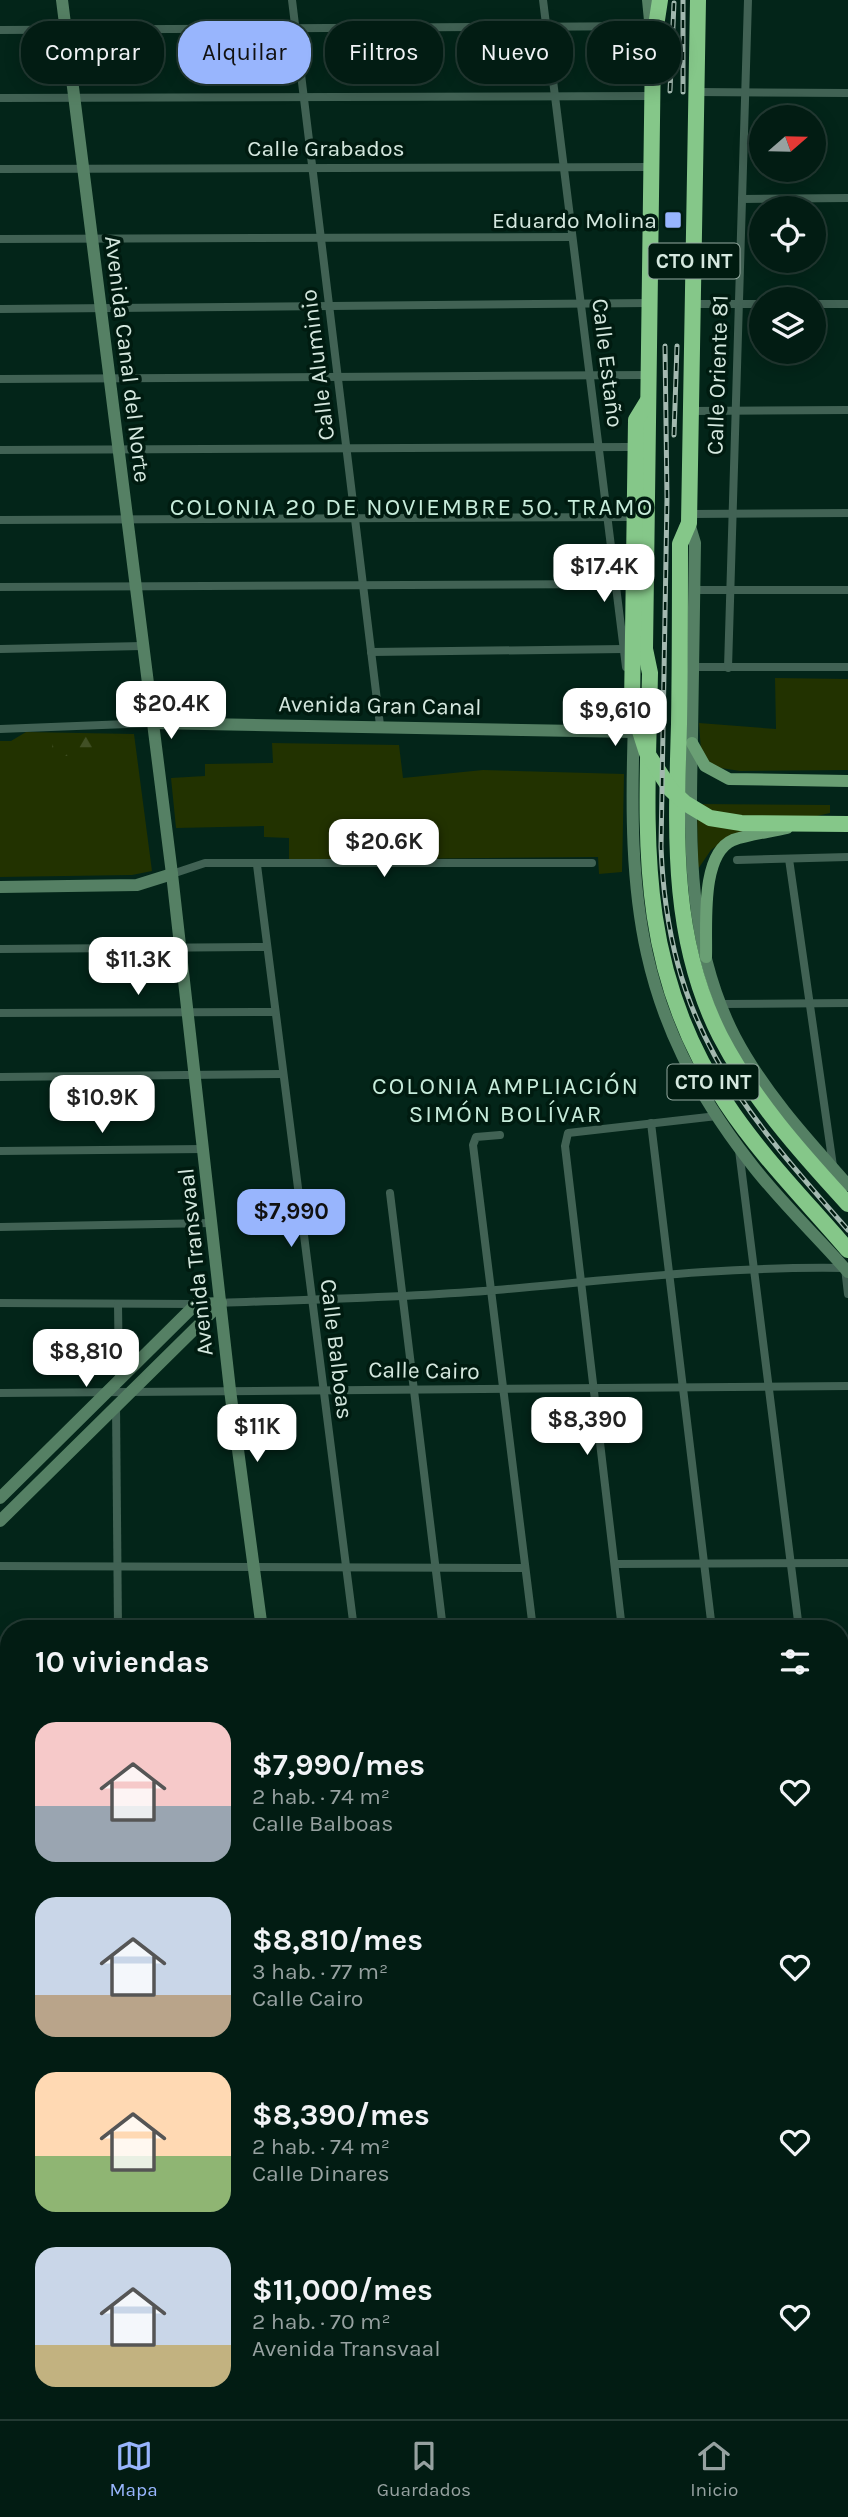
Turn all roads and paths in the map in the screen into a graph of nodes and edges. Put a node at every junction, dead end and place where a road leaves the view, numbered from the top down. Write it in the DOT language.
graph roads {
  1 [pos="62,0"];
  2 [pos="292,0"];
  3 [pos="543,0"];
  4 [pos="648,0"];
  5 [pos="660,0"];
  6 [pos="698,0"];
  7 [pos="748,0"];
  8 [pos="65,21"];
  9 [pos="295,21"];
  10 [pos="545,21"];
  11 [pos="650,21"];
  12 [pos="657,21"];
  13 [pos="457,27"];
  14 [pos="311,28"];
  15 [pos="0,30"];
  16 [pos="21,30"];
  17 [pos="72,84"];
  18 [pos="303,84"];
  19 [pos="554,84"];
  20 [pos="652,84"];
  21 [pos="696,92"];
  22 [pos="746,93"];
  23 [pos="848,93"];
  24 [pos="555,95"];
  25 [pos="304,96"];
  26 [pos="652,96"];
  27 [pos="74,97"];
  28 [pos="0,98"];
  29 [pos="312,167"];
  30 [pos="564,167"];
  31 [pos="651,167"];
  32 [pos="0,169"];
  33 [pos="83,169"];
  34 [pos="848,198"];
  35 [pos="742,199"];
  36 [pos="572,237"];
  37 [pos="92,238"];
  38 [pos="0,239"];
  39 [pos="321,239"];
  40 [pos="649,303"];
  41 [pos="693,304"];
  42 [pos="739,304"];
  43 [pos="749,304"];
  44 [pos="826,304"];
  45 [pos="848,304"];
  46 [pos="581,305"];
  47 [pos="329,307"];
  48 [pos="101,308"];
  49 [pos="0,309"];
  50 [pos="590,375"];
  51 [pos="648,375"];
  52 [pos="109,376"];
  53 [pos="338,378"];
  54 [pos="0,379"];
  55 [pos="648,400"];
  56 [pos="848,410"];
  57 [pos="691,411"];
  58 [pos="736,411"];
  59 [pos="346,447"];
  60 [pos="630,447"];
  61 [pos="118,448"];
  62 [pos="599,448"];
  63 [pos="0,450"];
  64 [pos="732,513"];
  65 [pos="848,513"];
  66 [pos="355,516"];
  67 [pos="127,517"];
  68 [pos="607,517"];
  69 [pos="631,517"];
  70 [pos="690,518"];
  71 [pos="0,520"];
  72 [pos="616,584"];
  73 [pos="136,586"];
  74 [pos="0,587"];
  75 [pos="363,588"];
  76 [pos="694,590"];
  77 [pos="730,590"];
  78 [pos="848,590"];
  79 [pos="143,646"];
  80 [pos="0,649"];
  81 [pos="624,649"];
  82 [pos="645,649"];
  83 [pos="371,652"];
  84 [pos="693,667"];
  85 [pos="848,667"];
  86 [pos="728,668"];
  87 [pos="153,723"];
  88 [pos="380,725"];
  89 [pos="0,729"];
  90 [pos="634,732"];
  91 [pos="692,743"];
  92 [pos="641,773"];
  93 [pos="684,774"];
  94 [pos="848,781"];
  95 [pos="848,817"];
  96 [pos="641,819"];
  97 [pos="684,819"];
  98 [pos="848,824"];
  99 [pos="848,857"];
  100 [pos="789,859"];
  101 [pos="737,860"];
  102 [pos="592,863"];
  103 [pos="257,865"];
  104 [pos="172,874"];
  105 [pos="0,887"];
  106 [pos="267,947"];
  107 [pos="180,948"];
  108 [pos="0,949"];
  109 [pos="706,957"];
  110 [pos="808,1003"];
  111 [pos="848,1003"];
  112 [pos="721,1004"];
  113 [pos="187,1011"];
  114 [pos="275,1012"];
  115 [pos="0,1013"];
  116 [pos="284,1074"];
  117 [pos="195,1076"];
  118 [pos="0,1077"];
  119 [pos="717,1116"];
  120 [pos="651,1123"];
  121 [pos="500,1135"];
  122 [pos="738,1147"];
  123 [pos="204,1149"];
  124 [pos="0,1151"];
  125 [pos="834,1168"];
  126 [pos="848,1185"];
  127 [pos="390,1193"];
  128 [pos="848,1204"];
  129 [pos="212,1223"];
  130 [pos="0,1227"];
  131 [pos="848,1250"];
  132 [pos="755,1269"];
  133 [pos="846,1270"];
  134 [pos="668,1276"];
  135 [pos="581,1282"];
  136 [pos="493,1290"];
  137 [pos="848,1294"];
  138 [pos="403,1295"];
  139 [pos="312,1299"];
  140 [pos="0,1303"];
  141 [pos="220,1303"];
  142 [pos="118,1304"];
  143 [pos="196,1304"];
  144 [pos="682,1386"];
  145 [pos="768,1387"];
  146 [pos="848,1387"];
  147 [pos="323,1388"];
  148 [pos="413,1388"];
  149 [pos="593,1388"];
  150 [pos="118,1389"];
  151 [pos="230,1390"];
  152 [pos="503,1390"];
  153 [pos="0,1393"];
  154 [pos="116,1406"];
  155 [pos="0,1498"];
  156 [pos="0,1521"];
  157 [pos="848,1563"];
  158 [pos="615,1564"];
  159 [pos="705,1564"];
  160 [pos="791,1564"];
  161 [pos="0,1566"];
  162 [pos="435,1566"];
  163 [pos="117,1567"];
  164 [pos="254,1567"];
  165 [pos="347,1567"];
  166 [pos="526,1568"];
  167 [pos="118,1620"];
  168 [pos="261,1620"];
  169 [pos="353,1620"];
  170 [pos="442,1620"];
  171 [pos="532,1620"];
  172 [pos="621,1620"];
  173 [pos="711,1620"];
  174 [pos="798,1620"];
  1 -- 8 [label="main road, Avenida Canal del Norte"];
  2 -- 9 [label="street, Calle Aluminio"];
  3 -- 10 [label="street, Calle Estaño"];
  4 -- 11 [label="main road, CTO INT"];
  5 -- 12 [label="highway, CTO INT"];
  6 -- 21 [label="highway, CTO INT"];
  7 -- 22 [label="street, Calle Oriente 81"];
  13 -- 14 [label="street"];
  15 -- 16 [label="street"];
  17 -- 27 [label="main road, Avenida Canal del Norte"];
  18 -- 25 [label="street, Calle Aluminio"];
  19 -- 24 [label="street, Calle Estaño"];
  20 -- 26 [label="highway, CTO INT"];
  21 -- 22 [label="street"];
  21 -- 41 [label="highway, CTO INT"];
  22 -- 23 [label="street"];
  22 -- 35 [label="street, Calle Oriente 81"];
  24 -- 25 [label="street"];
  24 -- 26 [label="street"];
  24 -- 30 [label="street, Calle Estaño"];
  25 -- 27 [label="street"];
  25 -- 29 [label="street, Calle Aluminio"];
  26 -- 31 [label="highway, CTO INT"];
  27 -- 28 [label="street"];
  27 -- 33 [label="main road, Avenida Canal del Norte"];
  29 -- 30 [label="street, Calle Grabados"];
  29 -- 33 [label="street, Calle Grabados"];
  29 -- 39 [label="street, Calle Aluminio"];
  30 -- 31 [label="street, Calle Grabados"];
  30 -- 36 [label="street, Calle Estaño"];
  31 -- 40 [label="highway, CTO INT"];
  32 -- 33 [label="street, Calle Grabados"];
  33 -- 37 [label="main road, Avenida Canal del Norte"];
  34 -- 35 [label="street"];
  35 -- 42 [label="street, Calle Oriente 81"];
  36 -- 39 [label="street"];
  36 -- 46 [label="street, Calle Estaño"];
  37 -- 38 [label="street"];
  37 -- 39 [label="street"];
  37 -- 48 [label="main road, Avenida Canal del Norte"];
  39 -- 47 [label="street, Calle Aluminio"];
  40 -- 46 [label="street"];
  40 -- 51 [label="highway, CTO INT"];
  41 -- 42 [label="street"];
  41 -- 57 [label="highway, CTO INT"];
  42 -- 43 [label="street"];
  42 -- 58 [label="street, Calle Oriente 81"];
  44 -- 45 [label="street"];
  46 -- 47 [label="street"];
  46 -- 50 [label="street, Calle Estaño"];
  47 -- 48 [label="street"];
  47 -- 53 [label="street, Calle Aluminio"];
  48 -- 49 [label="street"];
  48 -- 52 [label="main road, Avenida Canal del Norte"];
  50 -- 51 [label="street"];
  50 -- 53 [label="street"];
  50 -- 62 [label="street, Calle Estaño"];
  51 -- 55 [label="highway, CTO INT"];
  52 -- 53 [label="street"];
  52 -- 54 [label="street"];
  52 -- 61 [label="main road, Avenida Canal del Norte"];
  53 -- 59 [label="street, Calle Aluminio"];
  55 -- 82 [label="highway, CTO INT"];
  55 -- 98 [label="highway"];
  56 -- 58 [label="street"];
  57 -- 58 [label="street"];
  57 -- 70 [label="highway, CTO INT"];
  58 -- 64 [label="street, Calle Oriente 81"];
  59 -- 61 [label="street"];
  59 -- 62 [label="street"];
  59 -- 66 [label="street, Calle Aluminio"];
  60 -- 62 [label="street"];
  61 -- 63 [label="street"];
  61 -- 67 [label="main road, Avenida Canal del Norte"];
  62 -- 68 [label="street, Calle Estaño"];
  64 -- 65 [label="street"];
  64 -- 70 [label="street"];
  64 -- 77 [label="street, Calle Oriente 81"];
  66 -- 67 [label="street"];
  66 -- 68 [label="street"];
  66 -- 75 [label="street, Calle Aluminio"];
  67 -- 71 [label="street"];
  67 -- 73 [label="main road, Avenida Canal del Norte"];
  68 -- 69 [label="street"];
  68 -- 72 [label="street, Calle Estaño"];
  70 -- 76 [label="main road, CTO INT"];
  70 -- 93 [label="highway, CTO INT"];
  72 -- 75 [label="street"];
  72 -- 81 [label="street, Calle Estaño"];
  73 -- 74 [label="street"];
  73 -- 75 [label="street"];
  73 -- 79 [label="main road, Avenida Canal del Norte"];
  75 -- 83 [label="street, Calle Aluminio"];
  76 -- 77 [label="street"];
  76 -- 84 [label="main road, CTO INT"];
  77 -- 78 [label="street"];
  77 -- 86 [label="street, Calle Oriente 81"];
  79 -- 80 [label="street"];
  79 -- 87 [label="main road, Avenida Canal del Norte"];
  81 -- 83 [label="street"];
  81 -- 90 [label="street, Calle Estaño"];
  82 -- 90 [label="main road, CTO INT"];
  82 -- 92 [label="highway, CTO INT"];
  83 -- 88 [label="street, Calle Aluminio"];
  84 -- 86 [label="street"];
  84 -- 91 [label="main road, CTO INT"];
  85 -- 86 [label="street"];
  87 -- 88 [label="main road, Avenida Gran Canal"];
  87 -- 89 [label="street, Avenida Gran Canal"];
  87 -- 104 [label="main road, Avenida Transvaal"];
  88 -- 90 [label="main road, Avenida Gran Canal"];
  90 -- 92 [label="main road, CTO INT"];
  91 -- 93 [label="main road, CTO INT"];
  91 -- 94 [label="main road"];
  92 -- 96 [label="highway, CTO INT"];
  93 -- 97 [label="highway, CTO INT"];
  95 -- 109 [label="main road"];
  96 -- 119 [label="main road, CTO INT"];
  96 -- 131 [label="highway, CTO INT"];
  97 -- 109 [label="main road, CTO INT"];
  97 -- 128 [label="highway, CTO INT"];
  99 -- 100 [label="street"];
  100 -- 101 [label="street"];
  100 -- 110 [label="street"];
  102 -- 103 [label="street"];
  103 -- 104 [label="street"];
  103 -- 106 [label="street, Calle Balboas"];
  104 -- 105 [label="main road"];
  104 -- 107 [label="main road, Avenida Transvaal"];
  106 -- 107 [label="street"];
  106 -- 114 [label="street, Calle Balboas"];
  107 -- 108 [label="street"];
  107 -- 113 [label="main road, Avenida Transvaal"];
  109 -- 112 [label="main road, CTO INT"];
  110 -- 111 [label="street"];
  110 -- 112 [label="street"];
  110 -- 125 [label="street"];
  112 -- 125 [label="main road, CTO INT"];
  113 -- 114 [label="street"];
  113 -- 115 [label="street"];
  113 -- 117 [label="main road, Avenida Transvaal"];
  114 -- 116 [label="street, Calle Balboas"];
  116 -- 117 [label="street"];
  116 -- 139 [label="street, Calle Balboas"];
  117 -- 118 [label="street"];
  117 -- 123 [label="main road, Avenida Transvaal"];
  119 -- 120 [label="street"];
  119 -- 122 [label="main road, CTO INT"];
  120 -- 134 [label="street"];
  120 -- 135 [label="street"];
  121 -- 136 [label="street"];
  122 -- 132 [label="street"];
  122 -- 133 [label="main road, CTO INT"];
  123 -- 124 [label="street"];
  123 -- 129 [label="main road, Avenida Transvaal"];
  125 -- 126 [label="main road, CTO INT"];
  127 -- 138 [label="street"];
  129 -- 130 [label="street"];
  129 -- 141 [label="main road, Avenida Transvaal"];
  132 -- 133 [label="street"];
  132 -- 134 [label="street"];
  132 -- 145 [label="street"];
  133 -- 137 [label="street"];
  134 -- 135 [label="street"];
  134 -- 144 [label="street"];
  135 -- 136 [label="street"];
  135 -- 149 [label="street"];
  136 -- 138 [label="street"];
  136 -- 152 [label="street"];
  138 -- 139 [label="street"];
  138 -- 148 [label="street"];
  139 -- 141 [label="street"];
  139 -- 147 [label="street, Calle Balboas"];
  140 -- 142 [label="street"];
  141 -- 143 [label="main road"];
  141 -- 150 [label="main road"];
  141 -- 151 [label="main road, Avenida Transvaal"];
  142 -- 143 [label="street"];
  142 -- 150 [label="street"];
  143 -- 150 [label="main road"];
  144 -- 145 [label="street, Calle Cairo"];
  144 -- 149 [label="street, Calle Cairo"];
  144 -- 159 [label="street"];
  145 -- 146 [label="street, Calle Cairo"];
  145 -- 160 [label="street"];
  147 -- 148 [label="street, Calle Cairo"];
  147 -- 151 [label="street, Calle Cairo"];
  147 -- 165 [label="street, Calle Balboas"];
  148 -- 152 [label="street, Calle Cairo"];
  148 -- 162 [label="street"];
  149 -- 152 [label="street, Calle Cairo"];
  149 -- 158 [label="street"];
  150 -- 151 [label="street, Calle Cairo"];
  150 -- 153 [label="street, Calle Cairo"];
  150 -- 154 [label="main road"];
  150 -- 155 [label="main road"];
  151 -- 164 [label="main road, Avenida Transvaal"];
  152 -- 166 [label="street"];
  154 -- 156 [label="main road"];
  154 -- 163 [label="street"];
  157 -- 160 [label="street"];
  158 -- 159 [label="street"];
  158 -- 172 [label="street"];
  159 -- 160 [label="street"];
  159 -- 173 [label="street"];
  160 -- 174 [label="street"];
  161 -- 163 [label="street"];
  162 -- 165 [label="street"];
  162 -- 166 [label="street"];
  162 -- 170 [label="street"];
  163 -- 164 [label="street"];
  163 -- 167 [label="street"];
  164 -- 165 [label="street"];
  164 -- 168 [label="main road, Avenida Transvaal"];
  165 -- 169 [label="street, Calle Balboas"];
  166 -- 171 [label="street"];
}
